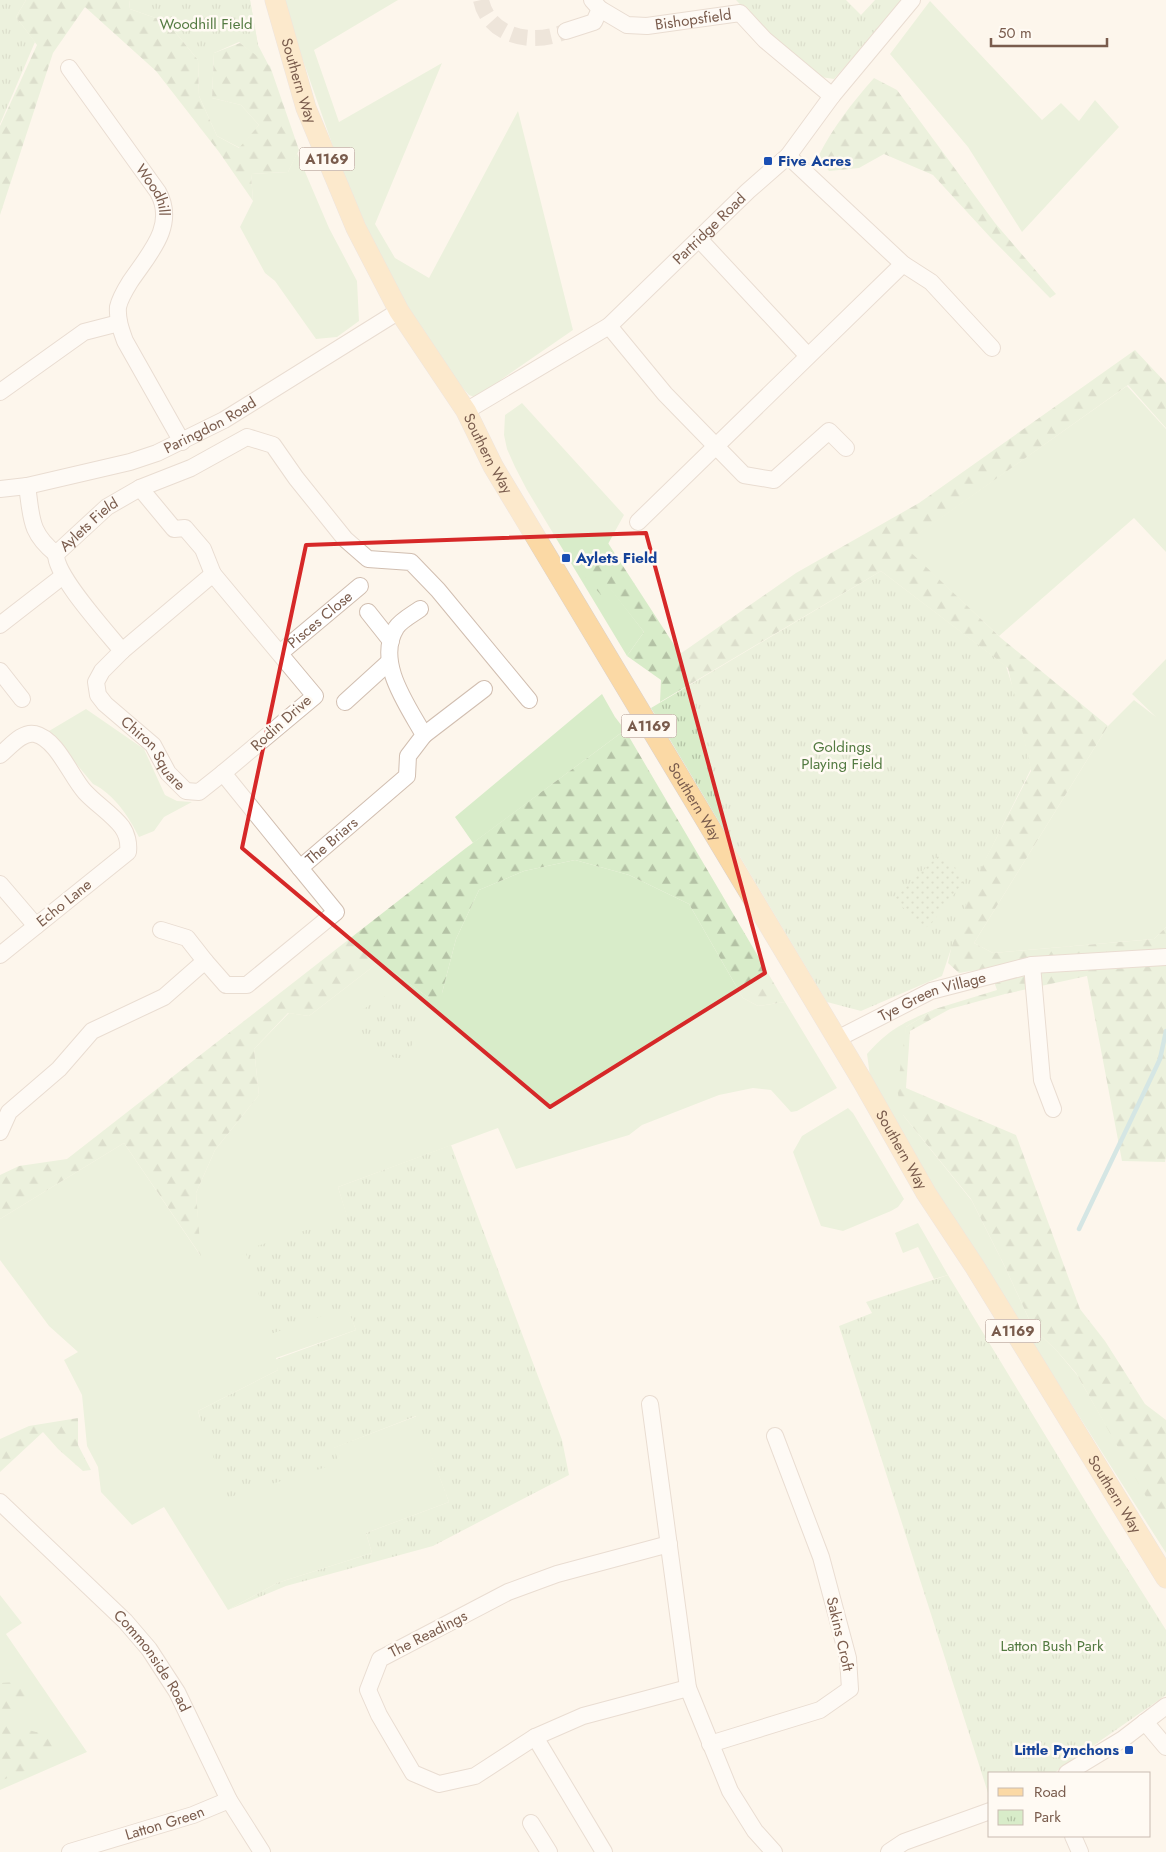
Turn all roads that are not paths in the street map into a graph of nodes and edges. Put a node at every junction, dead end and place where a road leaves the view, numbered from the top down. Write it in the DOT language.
graph roads {
  1 [pos="275,0"];
  2 [pos="912,0"];
  3 [pos="596,4"];
  4 [pos="566,31"];
  5 [pos="69,68"];
  6 [pos="832,96"];
  7 [pos="788,156"];
  8 [pos="699,239"];
  9 [pos="903,264"];
  10 [pos="399,311"];
  11 [pos="119,323"];
  12 [pos="609,326"];
  13 [pos="992,348"];
  14 [pos="808,356"];
  15 [pos="0,392"];
  16 [pos="466,412"];
  17 [pos="182,442"];
  18 [pos="716,446"];
  19 [pos="846,448"];
  20 [pos="27,486"];
  21 [pos="140,488"];
  22 [pos="0,489"];
  23 [pos="638,522"];
  24 [pos="56,554"];
  25 [pos="212,574"];
  26 [pos="63,576"];
  27 [pos="360,586"];
  28 [pos="420,609"];
  29 [pos="368,612"];
  30 [pos="0,625"];
  31 [pos="391,640"];
  32 [pos="122,651"];
  33 [pos="280,653"];
  34 [pos="389,662"];
  35 [pos="0,671"];
  36 [pos="484,689"];
  37 [pos="22,699"];
  38 [pos="529,700"];
  39 [pos="346,702"];
  40 [pos="424,735"];
  41 [pos="0,754"];
  42 [pos="223,773"];
  43 [pos="300,868"];
  44 [pos="0,884"];
  45 [pos="36,926"];
  46 [pos="161,930"];
  47 [pos="0,955"];
  48 [pos="1166,957"];
  49 [pos="205,961"];
  50 [pos="1032,965"];
  51 [pos="837,1039"];
  52 [pos="1053,1109"];
  53 [pos="0,1132"];
  54 [pos="650,1404"];
  55 [pos="775,1436"];
  56 [pos="0,1502"];
  57 [pos="669,1544"];
  58 [pos="1166,1578"];
  59 [pos="688,1688"];
  60 [pos="1166,1706"];
  61 [pos="1145,1722"];
  62 [pos="535,1737"];
  63 [pos="710,1744"];
  64 [pos="1166,1747"];
  65 [pos="1069,1772"];
  66 [pos="229,1800"];
  67 [pos="988,1811"];
  68 [pos="532,1824"];
  69 [pos="1073,1837"];
  70 [pos="70,1852"];
  71 [pos="262,1852"];
  72 [pos="549,1852"];
  73 [pos="604,1852"];
  74 [pos="774,1852"];
  75 [pos="889,1852"];
  76 [pos="1080,1852"];
  1 -- 10 [label="main road, Southern Way / A1169"];
  2 -- 6 [label="street, Partridge Road"];
  3 -- 4 [label="street"];
  3 -- 6 [label="street, Bishopsfield"];
  5 -- 11 [label="street, Woodhill"];
  6 -- 7 [label="street, Partridge Road"];
  7 -- 8 [label="street, Partridge Road"];
  7 -- 9 [label="street"];
  8 -- 12 [label="street, Partridge Road"];
  8 -- 14 [label="street"];
  9 -- 13 [label="street"];
  9 -- 14 [label="street"];
  10 -- 16 [label="main road, Southern Way / A1169"];
  10 -- 17 [label="street, Paringdon Road"];
  11 -- 15 [label="street"];
  11 -- 17 [label="street, Woodhill"];
  12 -- 16 [label="street, Partridge Road"];
  12 -- 18 [label="street"];
  14 -- 18 [label="street"];
  16 -- 51 [label="main road, Southern Way / A1169"];
  17 -- 20 [label="street, Paringdon Road"];
  18 -- 19 [label="street"];
  18 -- 23 [label="street"];
  20 -- 22 [label="street, Paringdon Road"];
  20 -- 24 [label="street, Aylets Field"];
  21 -- 24 [label="street, Aylets Field"];
  21 -- 25 [label="street, Rodin Drive"];
  21 -- 38 [label="street, Aylets Field"];
  24 -- 26 [label="street"];
  25 -- 32 [label="street"];
  25 -- 33 [label="street, Rodin Drive"];
  26 -- 30 [label="street"];
  26 -- 32 [label="street"];
  27 -- 33 [label="street, Pisces Close"];
  28 -- 31 [label="street"];
  29 -- 31 [label="street"];
  31 -- 34 [label="street"];
  32 -- 42 [label="street, Chiron Square"];
  33 -- 42 [label="street, Rodin Drive"];
  34 -- 39 [label="street"];
  34 -- 40 [label="street"];
  35 -- 37 [label="street"];
  36 -- 40 [label="street, The Briars"];
  40 -- 43 [label="street, The Briars"];
  41 -- 45 [label="street, Echo Lane"];
  42 -- 43 [label="street"];
  43 -- 49 [label="street, The Briars"];
  44 -- 45 [label="street"];
  45 -- 47 [label="street, Echo Lane"];
  46 -- 49 [label="street, The Briars"];
  48 -- 50 [label="street, Tye Green Village"];
  49 -- 53 [label="street"];
  50 -- 51 [label="street, Tye Green Village"];
  50 -- 52 [label="street"];
  51 -- 58 [label="main road, Southern Way / A1169"];
  54 -- 57 [label="street"];
  55 -- 63 [label="street, Sakins Croft"];
  56 -- 66 [label="street, Commonside Road"];
  57 -- 59 [label="street"];
  57 -- 62 [label="street, The Readings"];
  59 -- 62 [label="street, The Readings"];
  59 -- 63 [label="street"];
  60 -- 61 [label="street"];
  61 -- 64 [label="street"];
  61 -- 65 [label="street"];
  62 -- 73 [label="street"];
  63 -- 74 [label="street"];
  66 -- 70 [label="street, Latton Green"];
  66 -- 71 [label="street, Commonside Road"];
  67 -- 75 [label="street"];
  68 -- 72 [label="street"];
  69 -- 76 [label="street"];
}
